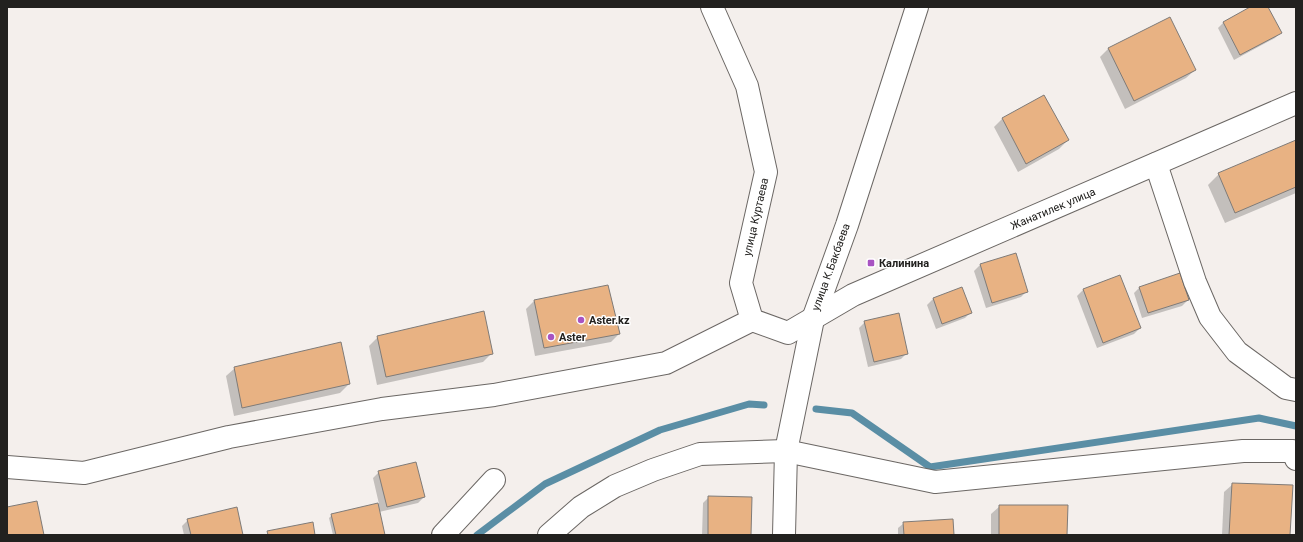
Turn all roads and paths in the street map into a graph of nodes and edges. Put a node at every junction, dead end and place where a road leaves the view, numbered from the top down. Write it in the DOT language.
graph roads {
  1 [pos="712,7"];
  2 [pos="917,7"];
  3 [pos="1296,103"];
  4 [pos="1156,164"];
  5 [pos="812,319"];
  6 [pos="752,320"];
  7 [pos="1296,390"];
  8 [pos="786,451"];
  9 [pos="1296,459"];
  10 [pos="7,466"];
  11 [pos="494,480"];
  12 [pos="443,535"];
  13 [pos="549,535"];
  14 [pos="784,535"];
  1 -- 6 [label="street, улица Куртаева"];
  2 -- 5 [label="street, улица К.Бакбаева"];
  3 -- 4 [label="street, Жанатилек улица"];
  4 -- 5 [label="street, Жанатилек улица"];
  4 -- 7 [label="street"];
  5 -- 6 [label="street"];
  5 -- 8 [label="street, улица К.Бакбаева"];
  6 -- 10 [label="street"];
  8 -- 9 [label="street"];
  8 -- 13 [label="street"];
  8 -- 14 [label="street, улица К.Бакбаева"];
  11 -- 12 [label="street"];
}
